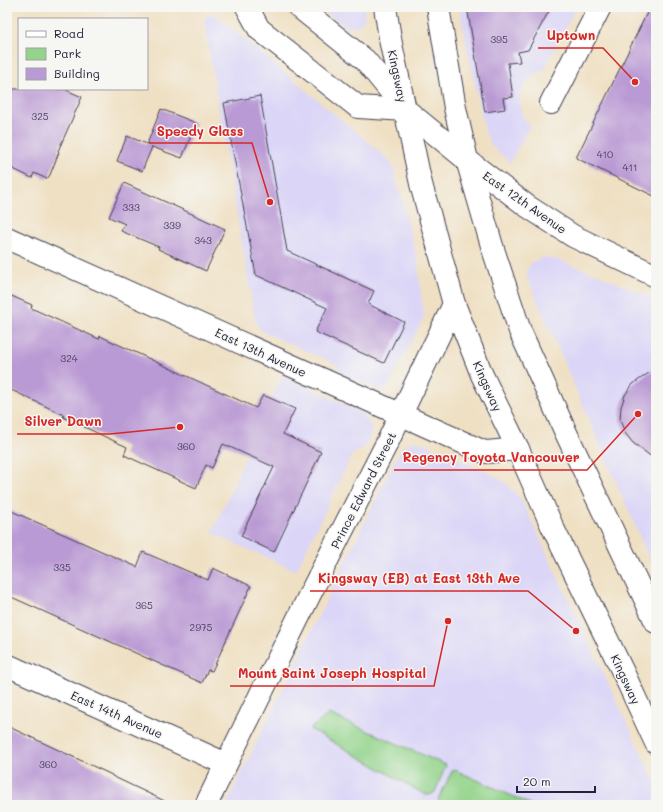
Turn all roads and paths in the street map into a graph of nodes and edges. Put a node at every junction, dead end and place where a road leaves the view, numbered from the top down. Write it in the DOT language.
graph roads {
  1 [pos="247,7"];
  2 [pos="299,7"];
  3 [pos="385,7"];
  4 [pos="438,7"];
  5 [pos="600,7"];
  6 [pos="551,103"];
  7 [pos="406,110"];
  8 [pos="467,160"];
  9 [pos="7,238"];
  10 [pos="656,276"];
  11 [pos="454,304"];
  12 [pos="400,416"];
  13 [pos="518,449"];
  14 [pos="656,622"];
  15 [pos="7,665"];
  16 [pos="656,743"];
  17 [pos="226,764"];
  18 [pos="206,805"];
  1 -- 7 [label="street"];
  2 -- 7 [label="street, East 12th Avenue"];
  3 -- 7 [label="street, Kingsway"];
  4 -- 8 [label="street"];
  5 -- 6 [label="street"];
  7 -- 8 [label="street, East 12th Avenue"];
  7 -- 11 [label="street, Kingsway"];
  8 -- 10 [label="street, East 12th Avenue"];
  8 -- 14 [label="street"];
  9 -- 12 [label="street, East 13th Avenue"];
  11 -- 12 [label="street, Prince Edward Street"];
  11 -- 13 [label="street, Kingsway"];
  12 -- 13 [label="street, East 13th Avenue"];
  12 -- 17 [label="street, Prince Edward Street"];
  13 -- 16 [label="street, Kingsway"];
  15 -- 17 [label="street, East 14th Avenue"];
  17 -- 18 [label="street, Prince Edward Street"];
}
